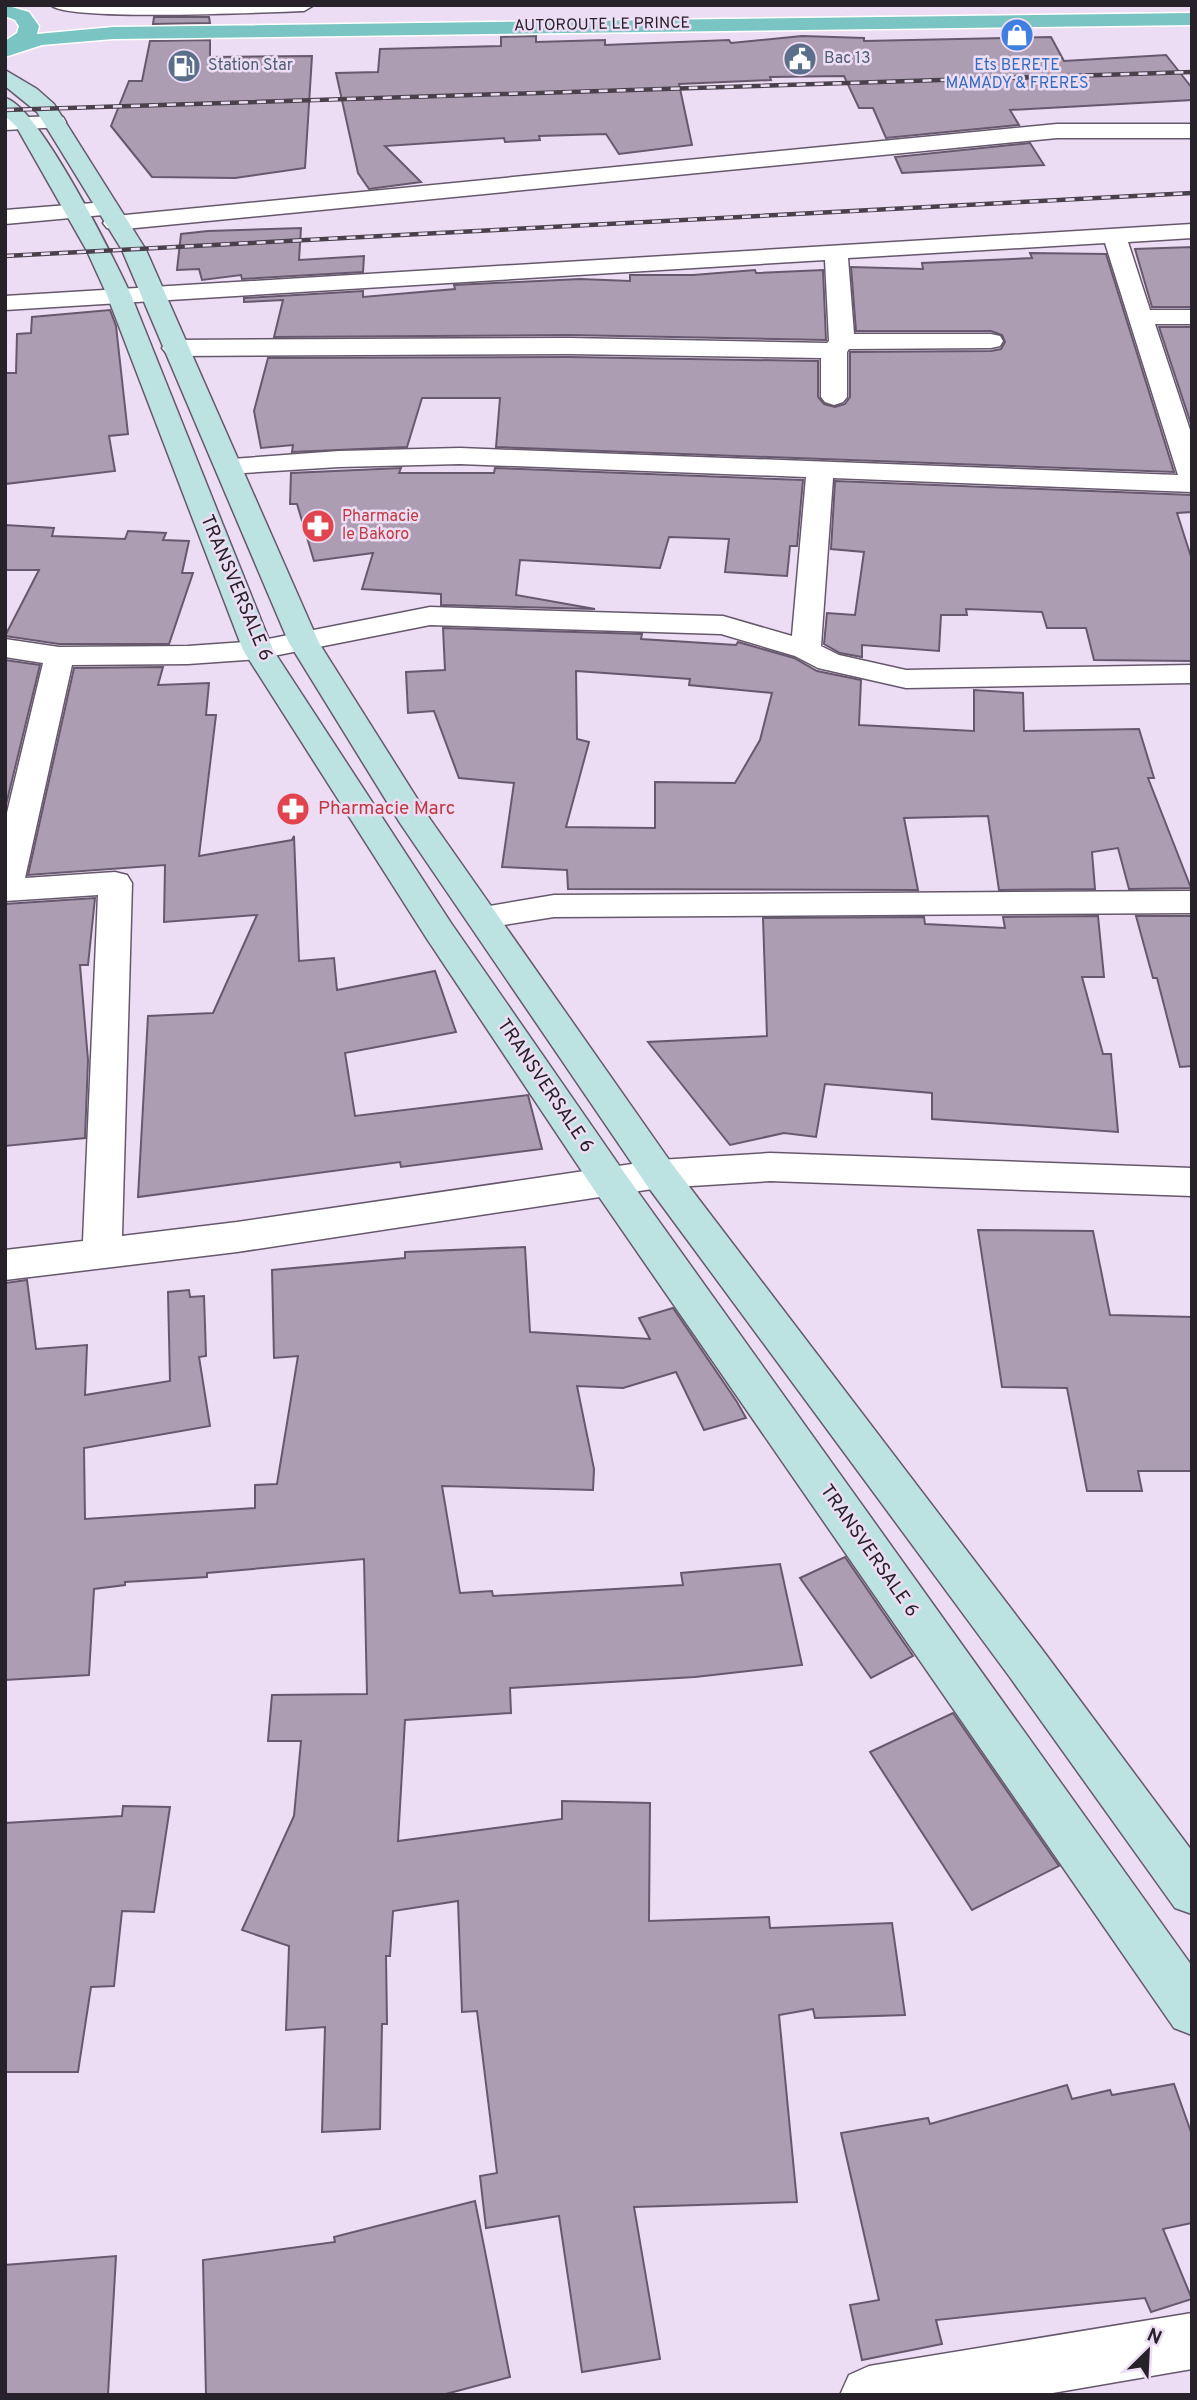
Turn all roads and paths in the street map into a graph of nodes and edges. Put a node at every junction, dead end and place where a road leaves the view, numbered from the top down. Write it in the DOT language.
graph roads {
  1 [pos="304,5"];
  2 [pos="1057,5"];
  3 [pos="1091,5"];
  4 [pos="53,9"];
  5 [pos="13,13"];
  6 [pos="1192,19"];
  7 [pos="8,58"];
  8 [pos="22,118"];
  9 [pos="1192,131"];
  10 [pos="98,215"];
  11 [pos="5,216"];
  12 [pos="1192,231"];
  13 [pos="1114,236"];
  14 [pos="836,252"];
  15 [pos="136,293"];
  16 [pos="5,303"];
  17 [pos="1140,317"];
  18 [pos="1192,317"];
  19 [pos="991,341"];
  20 [pos="838,346"];
  21 [pos="175,348"];
  22 [pos="834,397"];
  23 [pos="228,466"];
  24 [pos="820,470"];
  25 [pos="1192,478"];
  26 [pos="1192,484"];
  27 [pos="304,643"];
  28 [pos="5,648"];
  29 [pos="258,650"];
  30 [pos="806,650"];
  31 [pos="59,656"];
  32 [pos="1192,674"];
  33 [pos="6,890"];
  34 [pos="1192,902"];
  35 [pos="484,917"];
  36 [pos="659,1174"];
  37 [pos="609,1181"];
  38 [pos="1192,1182"];
  39 [pos="102,1254"];
  40 [pos="5,1265"];
  41 [pos="1192,1891"];
  42 [pos="1192,2010"];
  43 [pos="1192,2341"];
  44 [pos="869,2395"];
  1 -- 4 [label="street"];
  2 -- 3 [label="main road, AUTOROUTE LE PRINCE"];
  2 -- 4 [label="main road, AUTOROUTE LE PRINCE"];
  4 -- 5 [label="main road, AUTOROUTE LE PRINCE"];
  5 -- 7 [label="main road"];
  6 -- 7 [label="main road, AUTOROUTE LE PRINCE"];
  7 -- 8 [label="main road, TRANSVERSALE 6"];
  8 -- 10 [label="main road, TRANSVERSALE 6"];
  9 -- 10 [label="street"];
  10 -- 11 [label="street"];
  10 -- 15 [label="main road, TRANSVERSALE 6"];
  12 -- 13 [label="street"];
  13 -- 14 [label="street"];
  13 -- 17 [label="street"];
  14 -- 15 [label="street"];
  14 -- 20 [label="street"];
  15 -- 16 [label="street"];
  15 -- 21 [label="main road, TRANSVERSALE 6"];
  15 -- 29 [label="main road, TRANSVERSALE 6"];
  17 -- 18 [label="street"];
  17 -- 25 [label="street"];
  19 -- 20 [label="street"];
  20 -- 21 [label="street"];
  20 -- 22 [label="street"];
  21 -- 23 [label="main road, TRANSVERSALE 6"];
  23 -- 24 [label="street"];
  23 -- 27 [label="main road, TRANSVERSALE 6"];
  24 -- 26 [label="street"];
  24 -- 30 [label="street"];
  27 -- 29 [label="street"];
  27 -- 30 [label="street"];
  27 -- 35 [label="main road, TRANSVERSALE 6"];
  28 -- 31 [label="street"];
  29 -- 31 [label="street"];
  29 -- 37 [label="main road, TRANSVERSALE 6"];
  30 -- 32 [label="street"];
  31 -- 33 [label="street"];
  33 -- 39 [label="street"];
  34 -- 35 [label="street"];
  35 -- 36 [label="main road, TRANSVERSALE 6"];
  36 -- 37 [label="street"];
  36 -- 38 [label="street"];
  36 -- 41 [label="main road, TRANSVERSALE 6"];
  37 -- 39 [label="street"];
  37 -- 42 [label="main road, TRANSVERSALE 6"];
  39 -- 40 [label="street"];
  43 -- 44 [label="street"];
}
